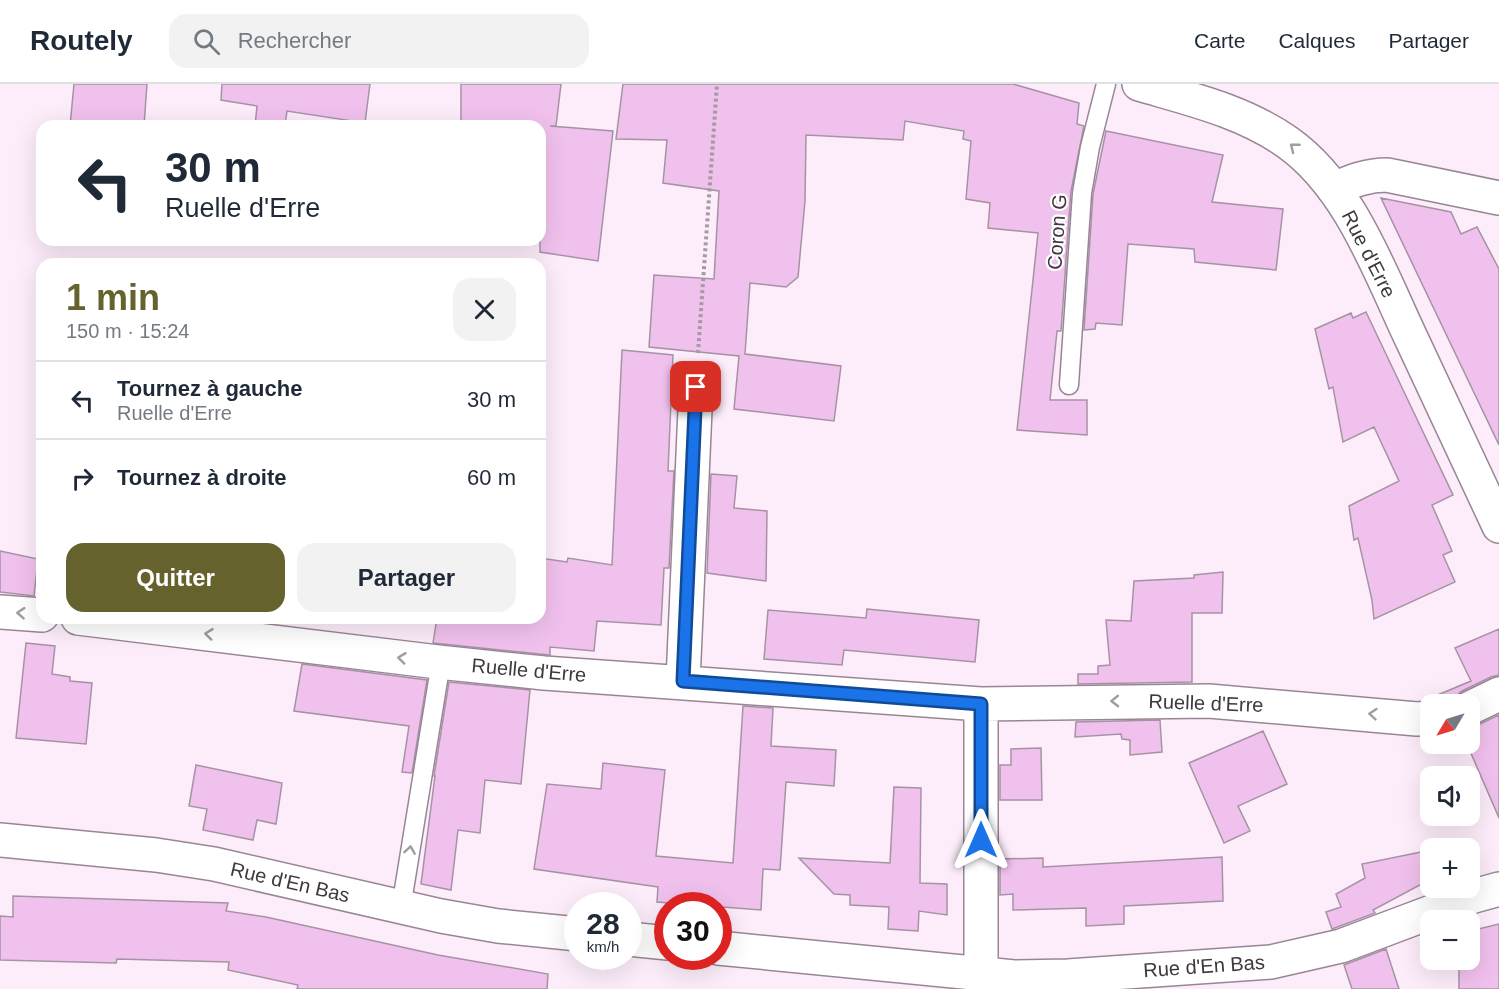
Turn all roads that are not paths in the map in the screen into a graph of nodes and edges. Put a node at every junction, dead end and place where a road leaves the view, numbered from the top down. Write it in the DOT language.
graph roads {
  1 [pos="1106,84"];
  2 [pos="1139,84"];
  3 [pos="1334,189"];
  4 [pos="1499,198"];
  5 [pos="1069,385"];
  6 [pos="696,387"];
  7 [pos="1499,526"];
  8 [pos="0,612"];
  9 [pos="36,615"];
  10 [pos="128,624"];
  11 [pos="441,662"];
  12 [pos="683,681"];
  13 [pos="1499,694"];
  14 [pos="1480,703"];
  15 [pos="981,704"];
  16 [pos="1420,719"];
  17 [pos="0,840"];
  18 [pos="1499,889"];
  19 [pos="401,908"];
  20 [pos="564,933"];
  21 [pos="732,949"];
  22 [pos="981,975"];
  1 -- 5 [label="lane, Coron G"];
  3 -- 2 [label="street, Rue d'Erre, one-way"];
  3 -- 4 [label="street"];
  3 -- 7 [label="street, Rue d'Erre"];
  6 -- 12 [label="street"];
  9 -- 8 [label="street, one-way"];
  11 -- 10 [label="street, Ruelle d'Erre, one-way"];
  11 -- 12 [label="street, Ruelle d'Erre"];
  19 -- 11 [label="lane, one-way"];
  12 -- 15 [label="street, Ruelle d'Erre"];
  13 -- 14 [label="street"];
  16 -- 15 [label="street, Ruelle d'Erre, one-way"];
  15 -- 22 [label="street"];
  17 -- 19 [label="street, Rue d'En Bas"];
  18 -- 22 [label="street, Rue d'En Bas"];
  19 -- 20 [label="street, Rue d'En Bas"];
  21 -- 22 [label="street, Rue d'En Bas"];
}
